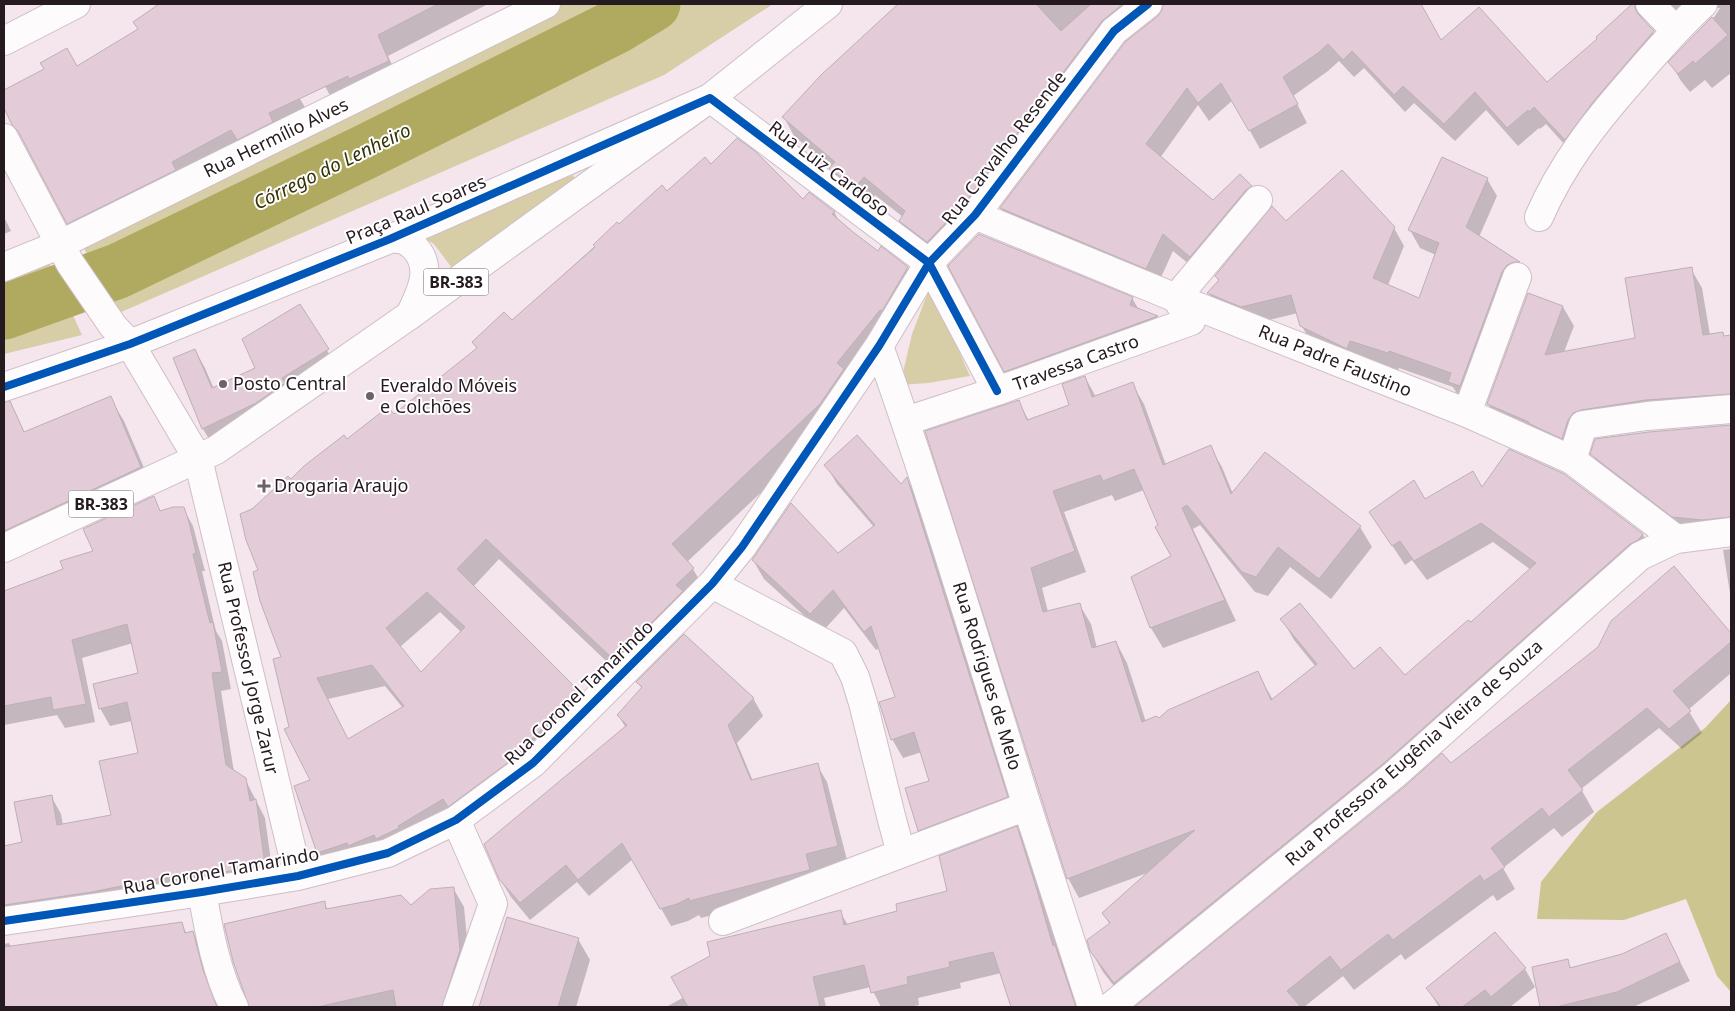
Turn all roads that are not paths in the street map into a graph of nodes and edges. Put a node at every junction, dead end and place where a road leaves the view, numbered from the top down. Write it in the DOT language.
graph roads {
  1 [pos="76,4"];
  2 [pos="546,4"];
  3 [pos="828,4"];
  4 [pos="1148,4"];
  5 [pos="1650,4"];
  6 [pos="1703,4"];
  7 [pos="1675,30"];
  8 [pos="4,41"];
  9 [pos="710,98"];
  10 [pos="4,138"];
  11 [pos="1258,200"];
  12 [pos="975,215"];
  13 [pos="1539,217"];
  14 [pos="390,239"];
  15 [pos="66,254"];
  16 [pos="929,263"];
  17 [pos="4,267"];
  18 [pos="1517,277"];
  19 [pos="1176,298"];
  20 [pos="410,315"];
  21 [pos="121,335"];
  22 [pos="879,346"];
  23 [pos="4,387"];
  24 [pos="997,391"];
  25 [pos="1731,409"];
  26 [pos="1467,413"];
  27 [pos="906,421"];
  28 [pos="198,459"];
  29 [pos="1572,460"];
  30 [pos="1731,532"];
  31 [pos="1676,539"];
  32 [pos="4,548"];
  33 [pos="712,584"];
  34 [pos="1027,806"];
  35 [pos="456,820"];
  36 [pos="901,853"];
  37 [pos="298,876"];
  38 [pos="202,892"];
  39 [pos="4,921"];
  40 [pos="723,921"];
  41 [pos="234,1007"];
  42 [pos="457,1007"];
  43 [pos="1092,1007"];
  44 [pos="1110,1007"];
  1 -- 8 [label="main road"];
  2 -- 15 [label="main road, Rua Hermílio Alves"];
  3 -- 9 [label="main road, BR-383"];
  4 -- 12 [label="main road, Rua Carvalho Resende"];
  5 -- 7 [label="main road"];
  6 -- 7 [label="main road"];
  7 -- 13 [label="main road"];
  9 -- 14 [label="main road, Praça Raul Soares"];
  9 -- 16 [label="main road, Rua Luiz Cardoso"];
  9 -- 20 [label="main road, BR-383"];
  10 -- 15 [label="main road"];
  11 -- 19 [label="main road"];
  12 -- 16 [label="main road, Rua Carvalho Resende"];
  12 -- 19 [label="main road, Rua Padre Faustino"];
  14 -- 20 [label="main road, Praça Raul Soares"];
  14 -- 21 [label="main road, Praça Raul Soares"];
  15 -- 17 [label="main road, Rua Hermílio Alves"];
  15 -- 21 [label="main road"];
  16 -- 22 [label="main road, Rua Carvalho Resende"];
  16 -- 24 [label="main road"];
  18 -- 26 [label="main road"];
  19 -- 24 [label="main road, Travessa Castro"];
  19 -- 26 [label="main road, Rua Padre Faustino"];
  20 -- 28 [label="main road, BR-383"];
  21 -- 23 [label="main road, Praça Raul Soares"];
  21 -- 28 [label="main road"];
  22 -- 27 [label="main road, Rua Rodrigues de Melo"];
  22 -- 33 [label="main road, Rua Coronel Tamarindo"];
  24 -- 27 [label="main road, Travessa Castro"];
  25 -- 29 [label="main road"];
  26 -- 29 [label="main road, Rua Padre Faustino"];
  27 -- 34 [label="main road, Rua Rodrigues de Melo"];
  28 -- 32 [label="main road, BR-383"];
  28 -- 37 [label="main road, Rua Professor Jorge Zarur"];
  29 -- 31 [label="main road, Rua Padre Faustino"];
  30 -- 31 [label="main road, Rua Professora Eugênia Vieira de Souza"];
  31 -- 44 [label="main road, Rua Professora Eugênia Vieira de Souza"];
  33 -- 35 [label="main road, Rua Coronel Tamarindo"];
  33 -- 36 [label="main road"];
  34 -- 36 [label="main road"];
  34 -- 43 [label="main road, Rua Rodrigues de Melo"];
  35 -- 37 [label="main road, Rua Coronel Tamarindo"];
  35 -- 42 [label="main road"];
  36 -- 40 [label="main road"];
  37 -- 38 [label="main road, Rua Coronel Tamarindo"];
  38 -- 39 [label="main road, Rua Coronel Tamarindo"];
  38 -- 41 [label="main road"];
}
